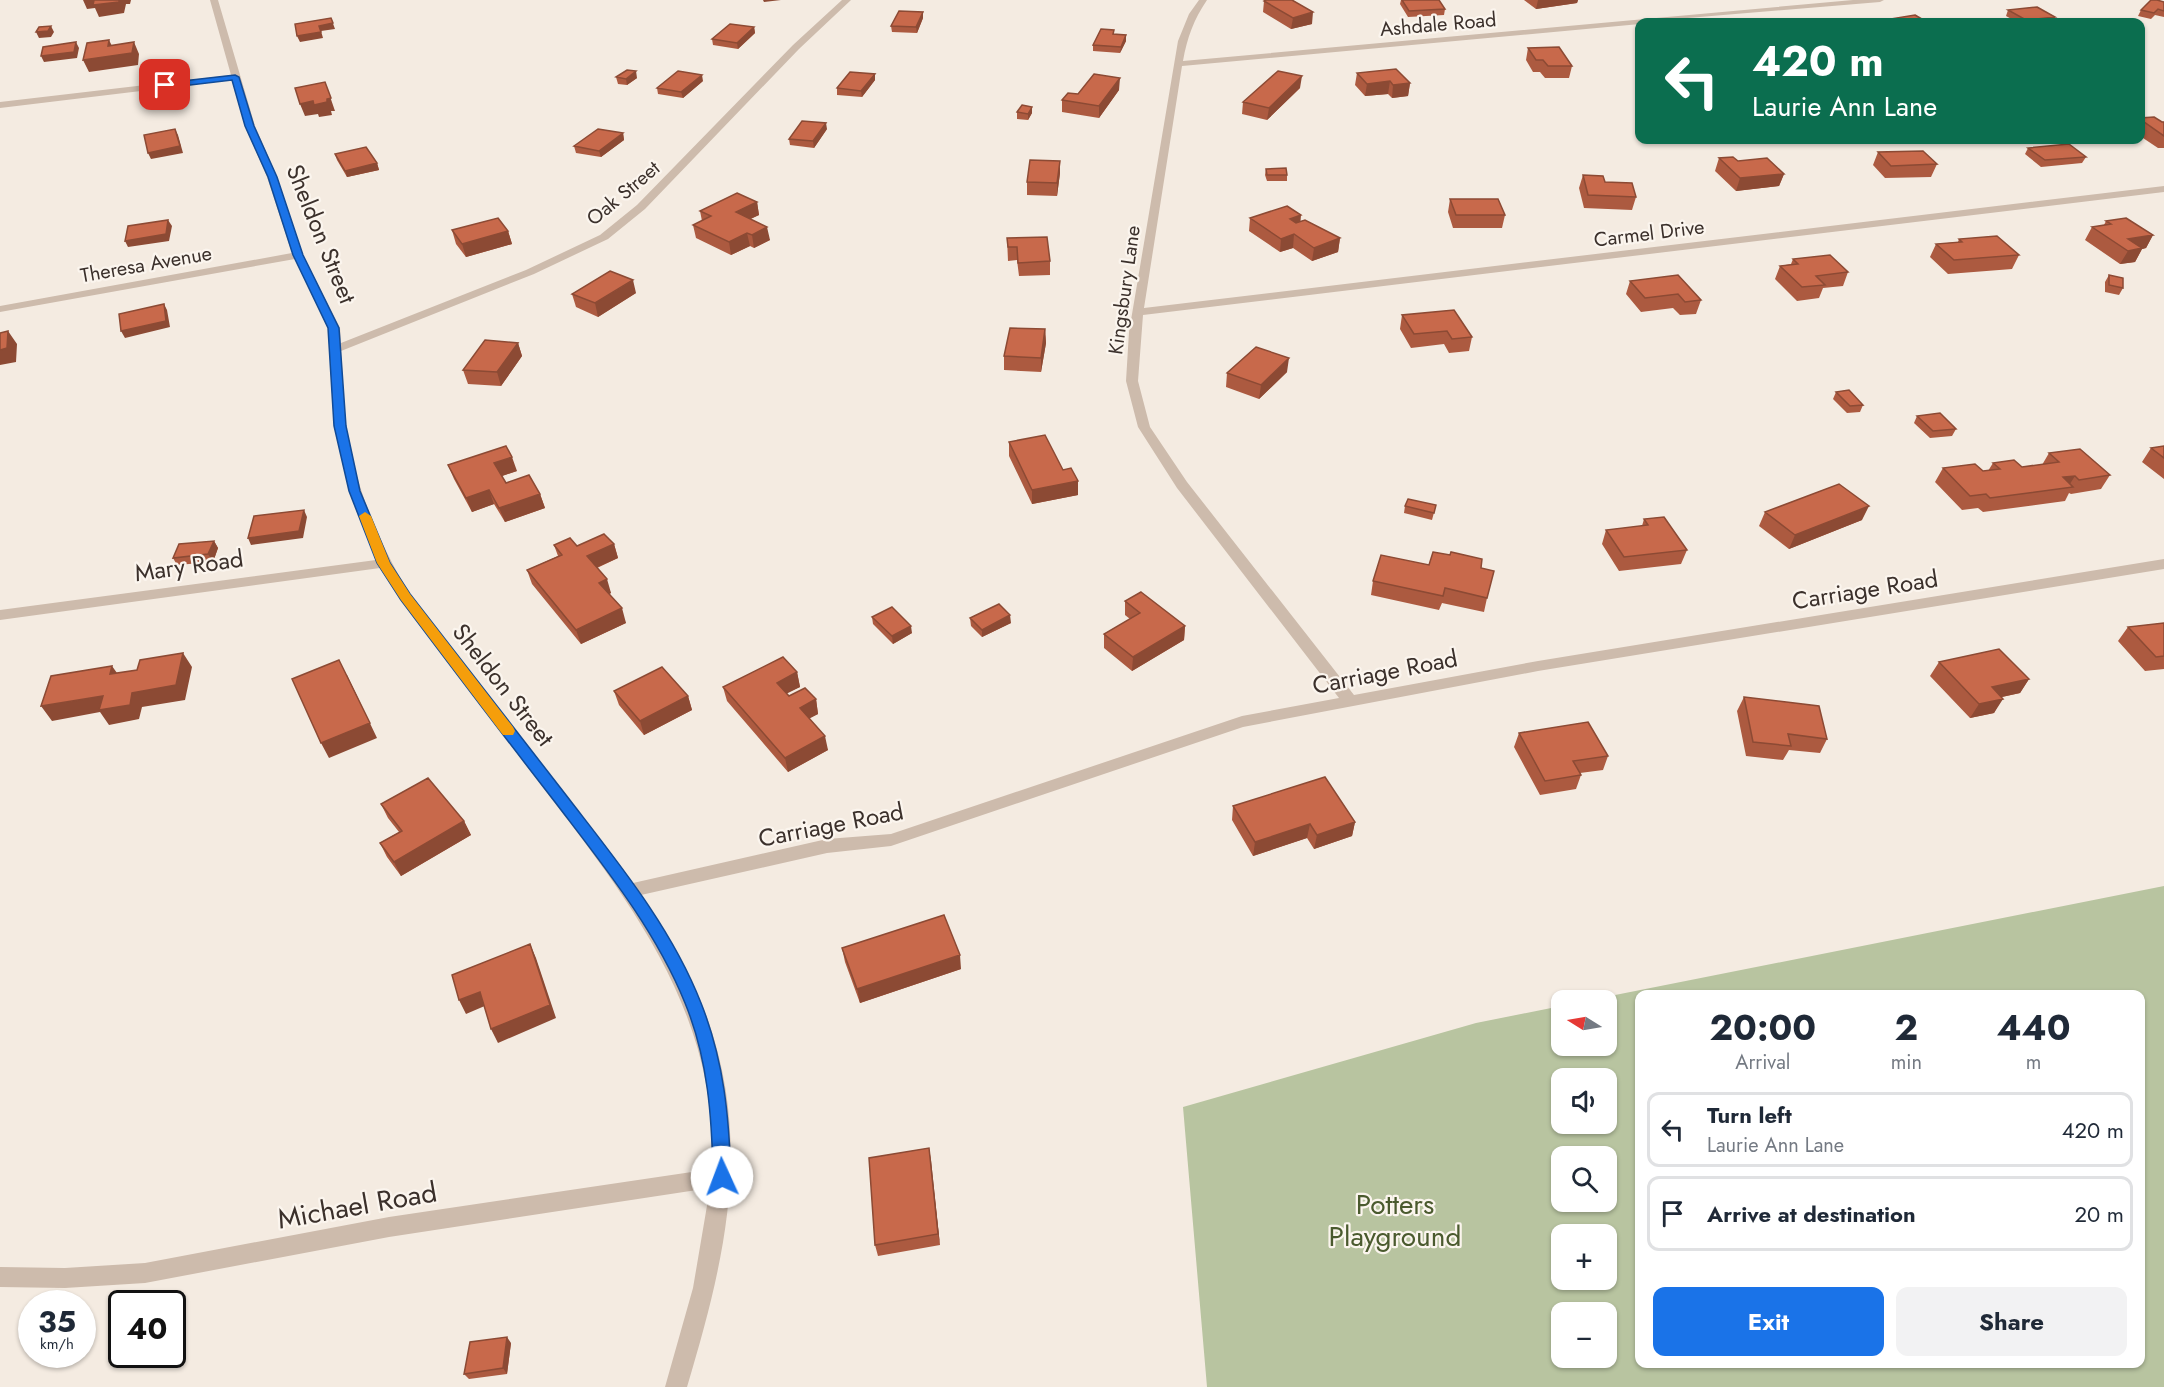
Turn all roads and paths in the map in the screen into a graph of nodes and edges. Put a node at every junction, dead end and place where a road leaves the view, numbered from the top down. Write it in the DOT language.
graph roads {
  1 [pos="214,0"];
  2 [pos="847,0"];
  3 [pos="1203,0"];
  4 [pos="1880,0"];
  5 [pos="1683,18"];
  6 [pos="1635,22"];
  7 [pos="1178,64"];
  8 [pos="235,77"];
  9 [pos="0,105"];
  10 [pos="2164,189"];
  11 [pos="298,255"];
  12 [pos="0,309"];
  13 [pos="1138,312"];
  14 [pos="336,349"];
  15 [pos="384,563"];
  16 [pos="2164,564"];
  17 [pos="0,615"];
  18 [pos="1350,701"];
  19 [pos="631,890"];
  20 [pos="722,1177"];
  21 [pos="0,1277"];
  22 [pos="676,1387"];
  1 -- 8 [label="street, Sheldon Street"];
  2 -- 14 [label="street, Oak Street"];
  3 -- 7 [label="street, Kingsbury Lane"];
  4 -- 5 [label="street, Ashdale Road"];
  6 -- 7 [label="street, Ashdale Road"];
  7 -- 13 [label="street, Kingsbury Lane"];
  8 -- 9 [label="street"];
  8 -- 11 [label="street, Sheldon Street"];
  10 -- 13 [label="street, Carmel Drive"];
  11 -- 12 [label="street, Theresa Avenue"];
  11 -- 14 [label="street, Sheldon Street"];
  13 -- 18 [label="street, Kingsbury Lane"];
  14 -- 15 [label="street, Sheldon Street"];
  15 -- 17 [label="street, Mary Road"];
  15 -- 19 [label="street, Sheldon Street"];
  16 -- 18 [label="street, Carriage Road"];
  18 -- 19 [label="street, Carriage Road"];
  19 -- 20 [label="street, Sheldon Street"];
  20 -- 21 [label="street, Michael Road"];
  20 -- 22 [label="street, Sheldon Street"];
}
